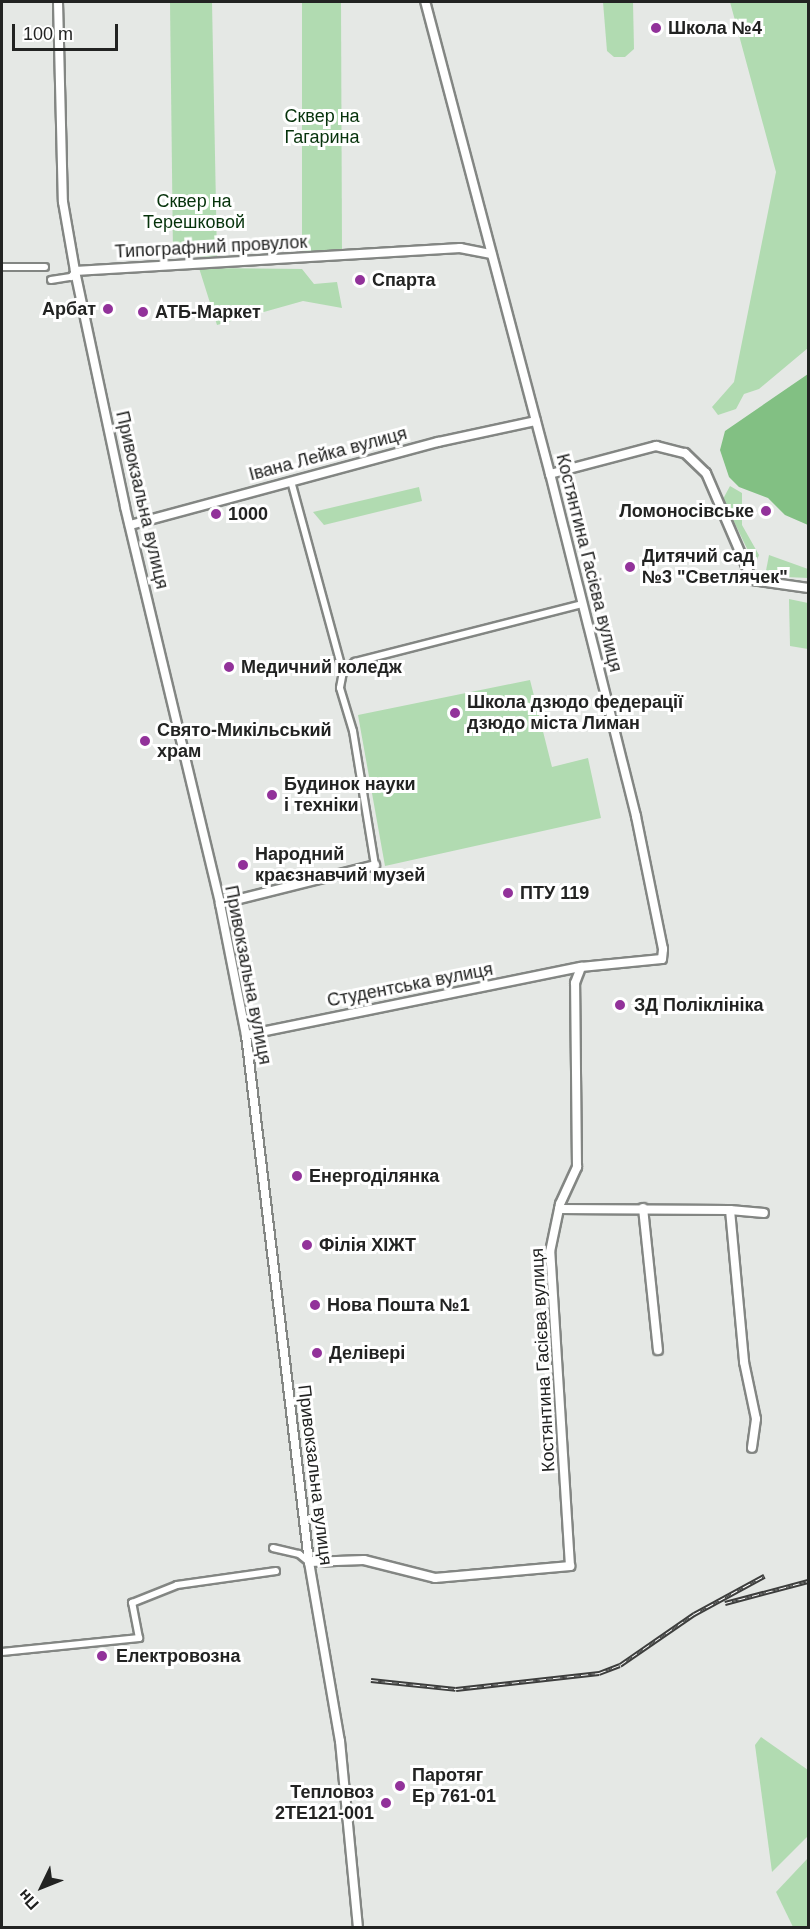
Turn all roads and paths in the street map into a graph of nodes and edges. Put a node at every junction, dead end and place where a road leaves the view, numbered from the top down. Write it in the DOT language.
graph roads {
  1 [pos="58,2"];
  2 [pos="425,2"];
  3 [pos="491,254"];
  4 [pos="2,267"];
  5 [pos="45,267"];
  6 [pos="75,271"];
  7 [pos="51,280"];
  8 [pos="536,421"];
  9 [pos="550,474"];
  10 [pos="291,482"];
  11 [pos="130,525"];
  12 [pos="808,588"];
  13 [pos="583,604"];
  14 [pos="343,672"];
  15 [pos="375,865"];
  16 [pos="220,904"];
  17 [pos="581,968"];
  18 [pos="246,1035"];
  19 [pos="643,1208"];
  20 [pos="559,1209"];
  21 [pos="730,1209"];
  22 [pos="764,1213"];
  23 [pos="658,1350"];
  24 [pos="752,1448"];
  25 [pos="273,1548"];
  26 [pos="309,1562"];
  27 [pos="276,1571"];
  28 [pos="2,1652"];
  29 [pos="358,1928"];
  1 -- 6 [label="street, Привокзальна вулиця"];
  2 -- 3 [label="street, Костянтина Гасієва вулиця"];
  3 -- 6 [label="street, Типографний провулок"];
  3 -- 8 [label="street, Костянтина Гасієва вулиця"];
  4 -- 5 [label="street"];
  6 -- 7 [label="street"];
  6 -- 11 [label="street, Привокзальна вулиця"];
  8 -- 9 [label="street, Костянтина Гасієва вулиця"];
  8 -- 10 [label="street, Івана Лейка вулиця"];
  9 -- 12 [label="street"];
  9 -- 13 [label="street, Костянтина Гасієва вулиця"];
  10 -- 11 [label="street, Івана Лейка вулиця"];
  10 -- 14 [label="street"];
  11 -- 16 [label="street, Привокзальна вулиця"];
  13 -- 14 [label="street"];
  13 -- 17 [label="street, Костянтина Гасієва вулиця"];
  14 -- 15 [label="street"];
  15 -- 16 [label="street"];
  16 -- 18 [label="street, Привокзальна вулиця"];
  17 -- 18 [label="street, Студентська вулиця"];
  17 -- 20 [label="street, Костянтина Гасієва вулиця"];
  18 -- 26 [label="street, Привокзальна вулиця"];
  19 -- 20 [label="street"];
  19 -- 21 [label="street"];
  19 -- 23 [label="street"];
  20 -- 26 [label="street, Костянтина Гасієва вулиця"];
  21 -- 22 [label="street"];
  21 -- 24 [label="street"];
  25 -- 26 [label="street"];
  26 -- 29 [label="street, Привокзальна вулиця"];
  27 -- 28 [label="street"];
}
